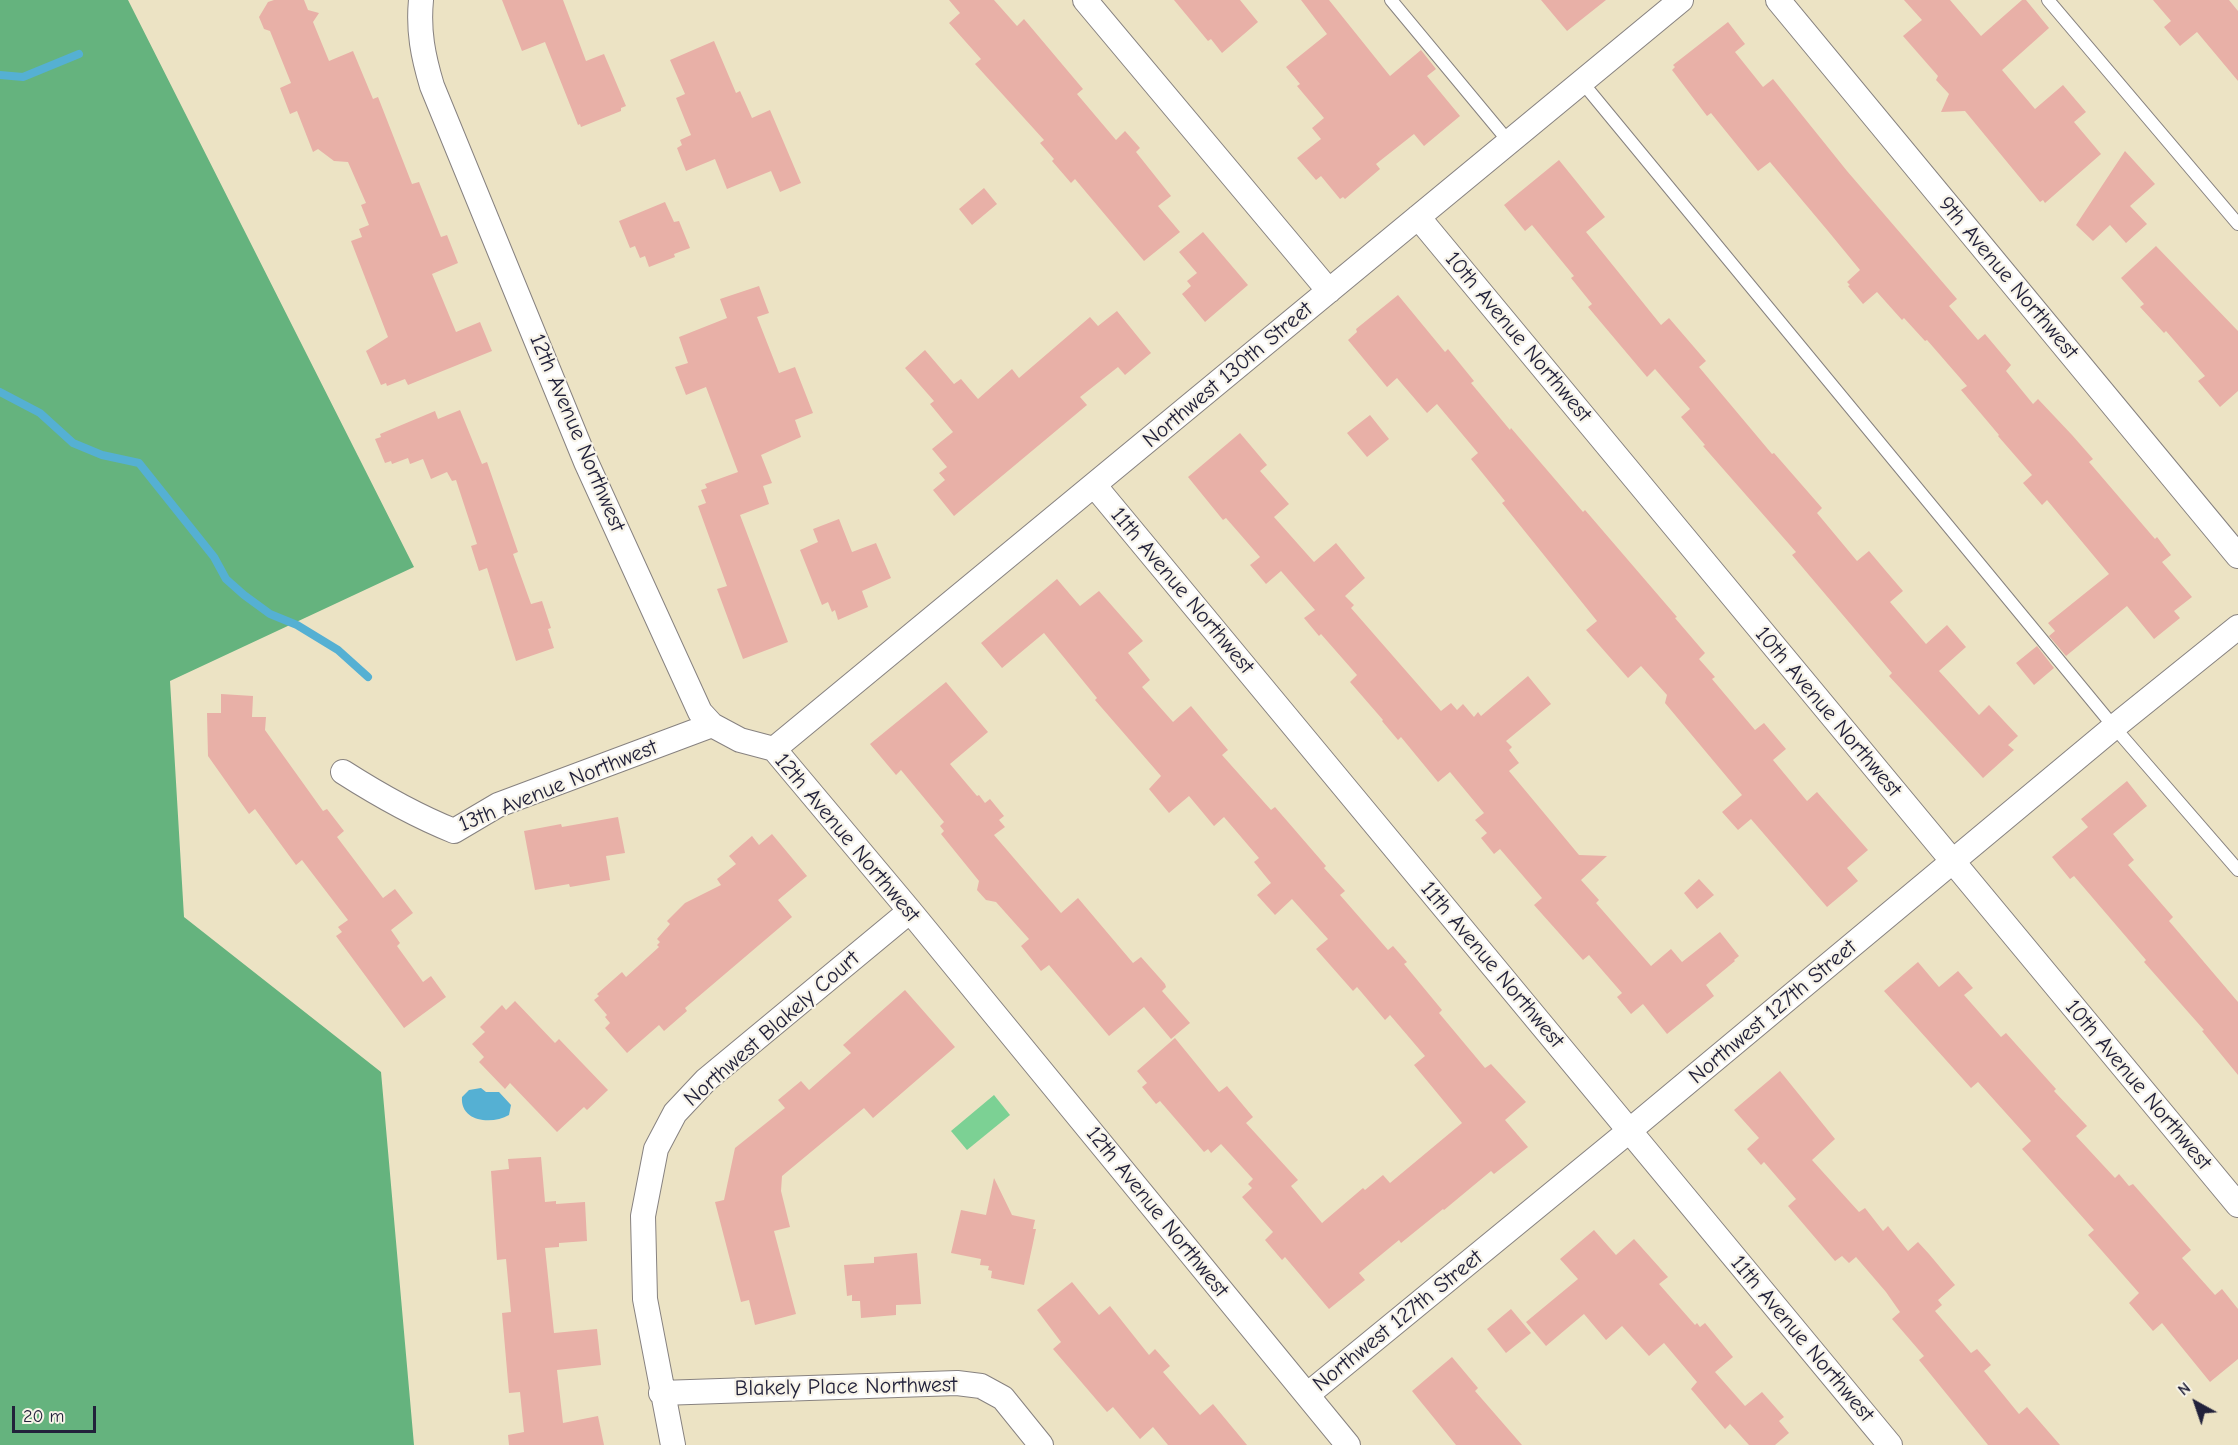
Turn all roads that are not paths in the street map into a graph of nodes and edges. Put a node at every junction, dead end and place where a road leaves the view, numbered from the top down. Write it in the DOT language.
graph roads {
  1 [pos="421,0"];
  2 [pos="1084,0"];
  3 [pos="1391,0"];
  4 [pos="1681,0"];
  5 [pos="1778,0"];
  6 [pos="2049,0"];
  7 [pos="1582,82"];
  8 [pos="1509,142"];
  9 [pos="1418,217"];
  10 [pos="2238,224"];
  11 [pos="1329,291"];
  12 [pos="1094,485"];
  13 [pos="2238,556"];
  14 [pos="2238,627"];
  15 [pos="712,725"];
  16 [pos="2114,727"];
  17 [pos="774,749"];
  18 [pos="343,772"];
  19 [pos="1953,863"];
  20 [pos="2238,870"];
  21 [pos="910,911"];
  22 [pos="1629,1131"];
  23 [pos="2238,1205"];
  24 [pos="661,1393"];
  25 [pos="1307,1395"];
  26 [pos="673,1445"];
  27 [pos="1041,1445"];
  28 [pos="1348,1445"];
  29 [pos="1890,1445"];
  1 -- 15 [label="street, 12th Avenue Northwest"];
  2 -- 11 [label="street"];
  3 -- 8 [label="lane"];
  4 -- 7 [label="street, Northwest 130th Street"];
  5 -- 13 [label="street, 9th Avenue Northwest"];
  6 -- 10 [label="lane"];
  7 -- 8 [label="street, Northwest 130th Street"];
  7 -- 16 [label="lane"];
  8 -- 9 [label="street, Northwest 130th Street"];
  9 -- 11 [label="street, Northwest 130th Street"];
  9 -- 19 [label="street, 10th Avenue Northwest"];
  11 -- 12 [label="street, Northwest 130th Street"];
  12 -- 17 [label="street, Northwest 130th Street"];
  12 -- 22 [label="street, 11th Avenue Northwest"];
  14 -- 16 [label="street, Northwest 127th Street"];
  15 -- 17 [label="street, 12th Avenue Northwest"];
  15 -- 18 [label="street, 13th Avenue Northwest"];
  16 -- 19 [label="street, Northwest 127th Street"];
  16 -- 20 [label="lane"];
  17 -- 21 [label="street, 12th Avenue Northwest"];
  19 -- 22 [label="street, Northwest 127th Street"];
  19 -- 23 [label="street, 10th Avenue Northwest"];
  21 -- 24 [label="street, Northwest Blakely Court"];
  21 -- 25 [label="street, 12th Avenue Northwest"];
  22 -- 25 [label="street, Northwest 127th Street"];
  22 -- 29 [label="street, 11th Avenue Northwest"];
  24 -- 26 [label="street, Northwest Blakely Court"];
  24 -- 27 [label="street, Blakely Place Northwest"];
  25 -- 28 [label="street, 12th Avenue Northwest"];
}
